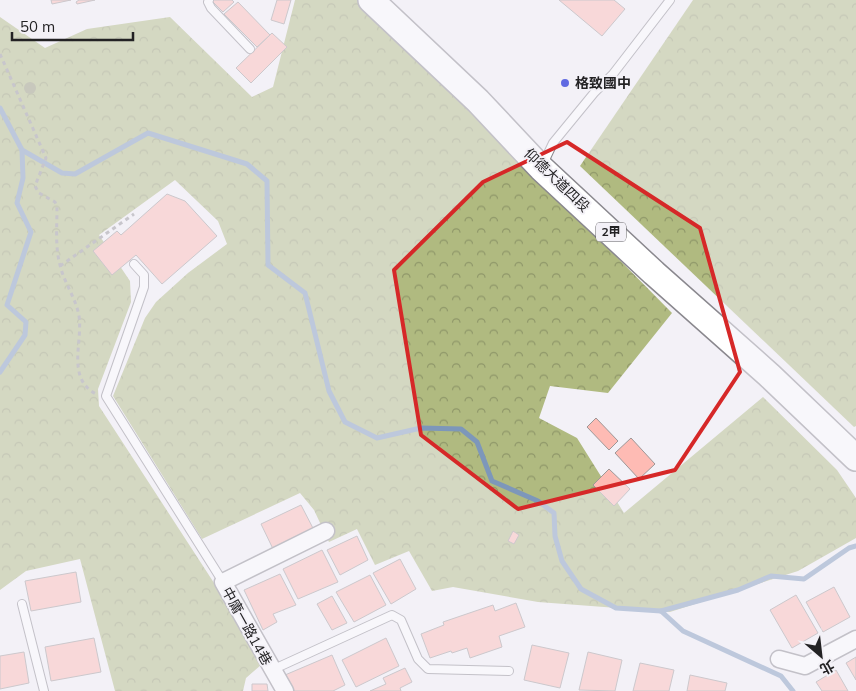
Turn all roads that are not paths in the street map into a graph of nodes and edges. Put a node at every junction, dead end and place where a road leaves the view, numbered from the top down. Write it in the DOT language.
graph roads {
  1 [pos="209,0"];
  2 [pos="372,0"];
  3 [pos="670,0"];
  4 [pos="250,49"];
  5 [pos="541,168"];
  6 [pos="134,264"];
  7 [pos="856,458"];
  8 [pos="326,531"];
  9 [pos="223,582"];
  10 [pos="22,604"];
  11 [pos="856,639"];
  12 [pos="779,660"];
  13 [pos="272,670"];
  14 [pos="508,671"];
  15 [pos="44,691"];
  16 [pos="285,691"];
  1 -- 4 [label="lane"];
  2 -- 5 [label="main road, 仰德大道四段 / 2甲"];
  3 -- 5 [label="lane"];
  5 -- 7 [label="main road, 仰德大道四段 / 2甲"];
  6 -- 9 [label="lane"];
  8 -- 9 [label="street, 中庸一路14巷"];
  9 -- 13 [label="street, 中庸一路14巷"];
  10 -- 15 [label="lane"];
  11 -- 12 [label="street"];
  13 -- 14 [label="lane"];
  13 -- 16 [label="street, 中庸一路14巷"];
}
